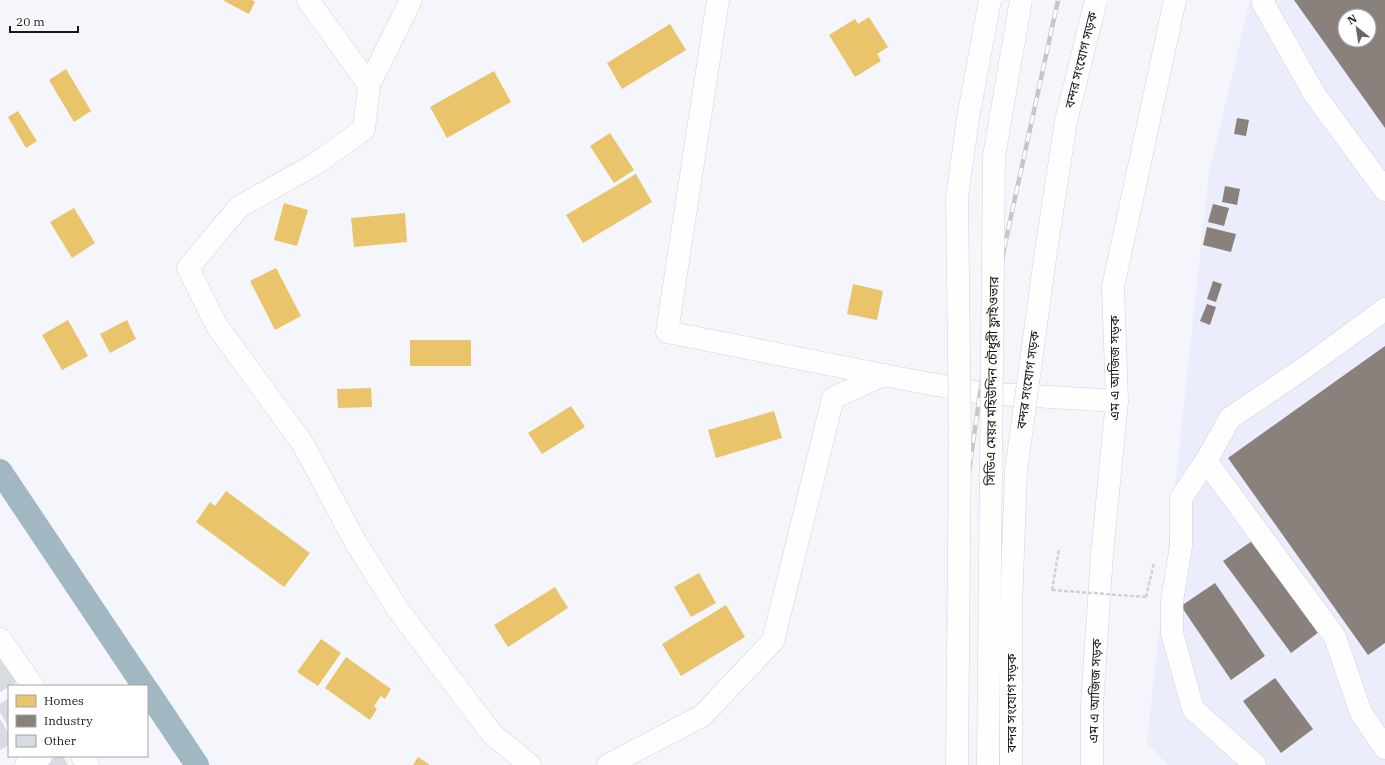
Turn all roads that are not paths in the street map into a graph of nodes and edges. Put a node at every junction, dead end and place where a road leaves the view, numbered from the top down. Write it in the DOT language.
graph roads {
  1 [pos="308,0"];
  2 [pos="412,0"];
  3 [pos="718,0"];
  4 [pos="990,0"];
  5 [pos="1021,0"];
  6 [pos="1096,0"];
  7 [pos="1175,0"];
  8 [pos="1264,0"];
  9 [pos="369,85"];
  10 [pos="1385,190"];
  11 [pos="1385,309"];
  12 [pos="883,375"];
  13 [pos="1117,401"];
  14 [pos="1206,461"];
  15 [pos="0,640"];
  16 [pos="32,685"];
  17 [pos="1385,748"];
  18 [pos="39,757"];
  19 [pos="26,765"];
  20 [pos="530,765"];
  21 [pos="608,765"];
  22 [pos="957,765"];
  23 [pos="988,765"];
  24 [pos="1011,765"];
  25 [pos="1092,765"];
  26 [pos="1255,765"];
  1 -- 9 [label="main road"];
  2 -- 9 [label="main road"];
  3 -- 12 [label="main road"];
  4 -- 22 [label="main road, bridge"];
  5 -- 23 [label="main road, সিডিএ মেয়র মহিউদ্দিন চৌধুরী ফ্লাইওভার, bridge"];
  6 -- 24 [label="main road, বন্দর সংযোগ সড়ক, bridge"];
  7 -- 13 [label="main road, এম এ আজিজ সড়ক"];
  8 -- 10 [label="main road"];
  9 -- 20 [label="main road"];
  11 -- 14 [label="main road"];
  12 -- 13 [label="main road"];
  12 -- 21 [label="main road"];
  13 -- 25 [label="main road, এম এ আজিজ সড়ক"];
  14 -- 17 [label="main road"];
  14 -- 26 [label="main road"];
  15 -- 16 [label="main road"];
  18 -- 19 [label="main road"];
}
